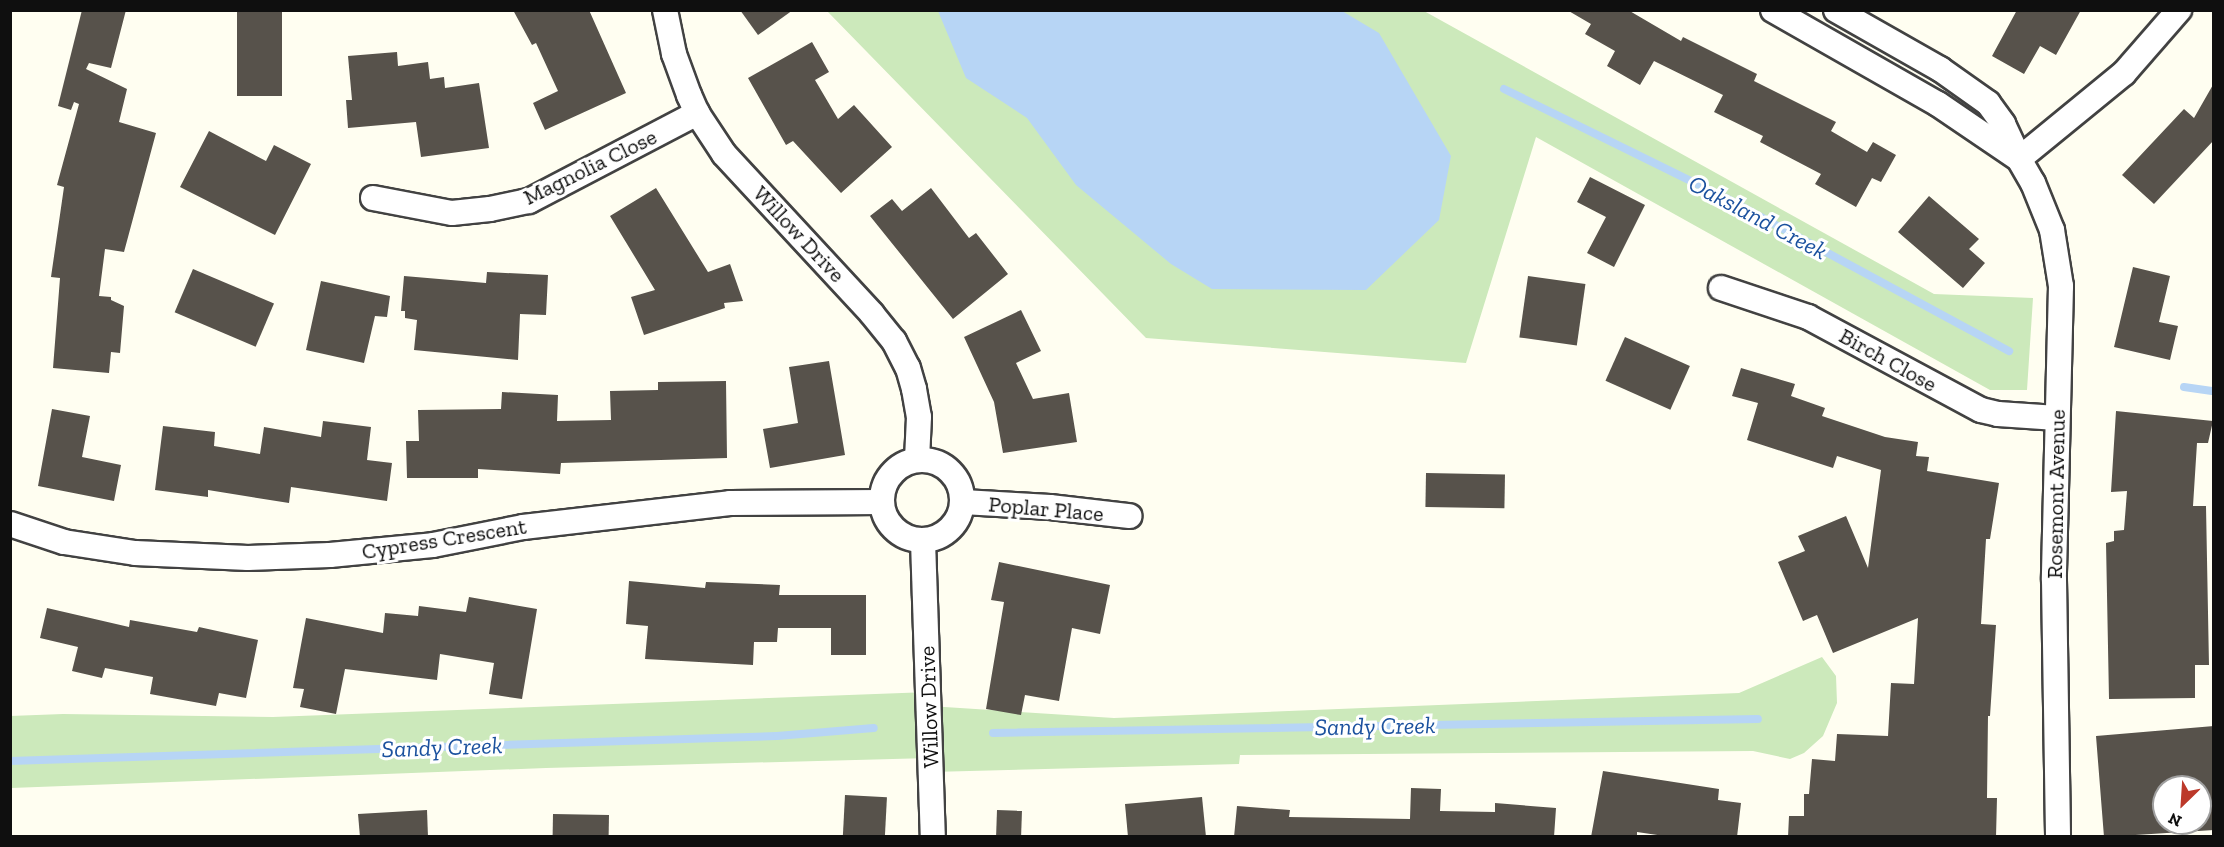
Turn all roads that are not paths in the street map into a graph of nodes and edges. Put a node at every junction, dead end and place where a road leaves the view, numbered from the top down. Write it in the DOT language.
graph roads {
  1 [pos="665,10"];
  2 [pos="1773,10"];
  3 [pos="1836,10"];
  4 [pos="2179,10"];
  5 [pos="697,113"];
  6 [pos="2019,159"];
  7 [pos="373,198"];
  8 [pos="1721,288"];
  9 [pos="2056,418"];
  10 [pos="917,460"];
  11 [pos="882,502"];
  12 [pos="963,502"];
  13 [pos="1129,516"];
  14 [pos="10,524"];
  15 [pos="923,541"];
  16 [pos="933,837"];
  17 [pos="2058,837"];
  1 -- 5 [label="street, Willow Drive"];
  2 -- 6 [label="street, Rosemont Avenue"];
  3 -- 6 [label="street, Rosemont Avenue"];
  4 -- 6 [label="street"];
  5 -- 7 [label="street, Magnolia Close"];
  5 -- 10 [label="street, Willow Drive"];
  6 -- 9 [label="street, Rosemont Avenue"];
  8 -- 9 [label="street, Birch Close"];
  9 -- 17 [label="street, Rosemont Avenue"];
  10 -- 11 [label="street"];
  10 -- 12 [label="street"];
  11 -- 14 [label="street, Cypress Crescent"];
  11 -- 15 [label="street"];
  12 -- 13 [label="street, Poplar Place"];
  12 -- 15 [label="street"];
  15 -- 16 [label="street, Willow Drive"];
}
